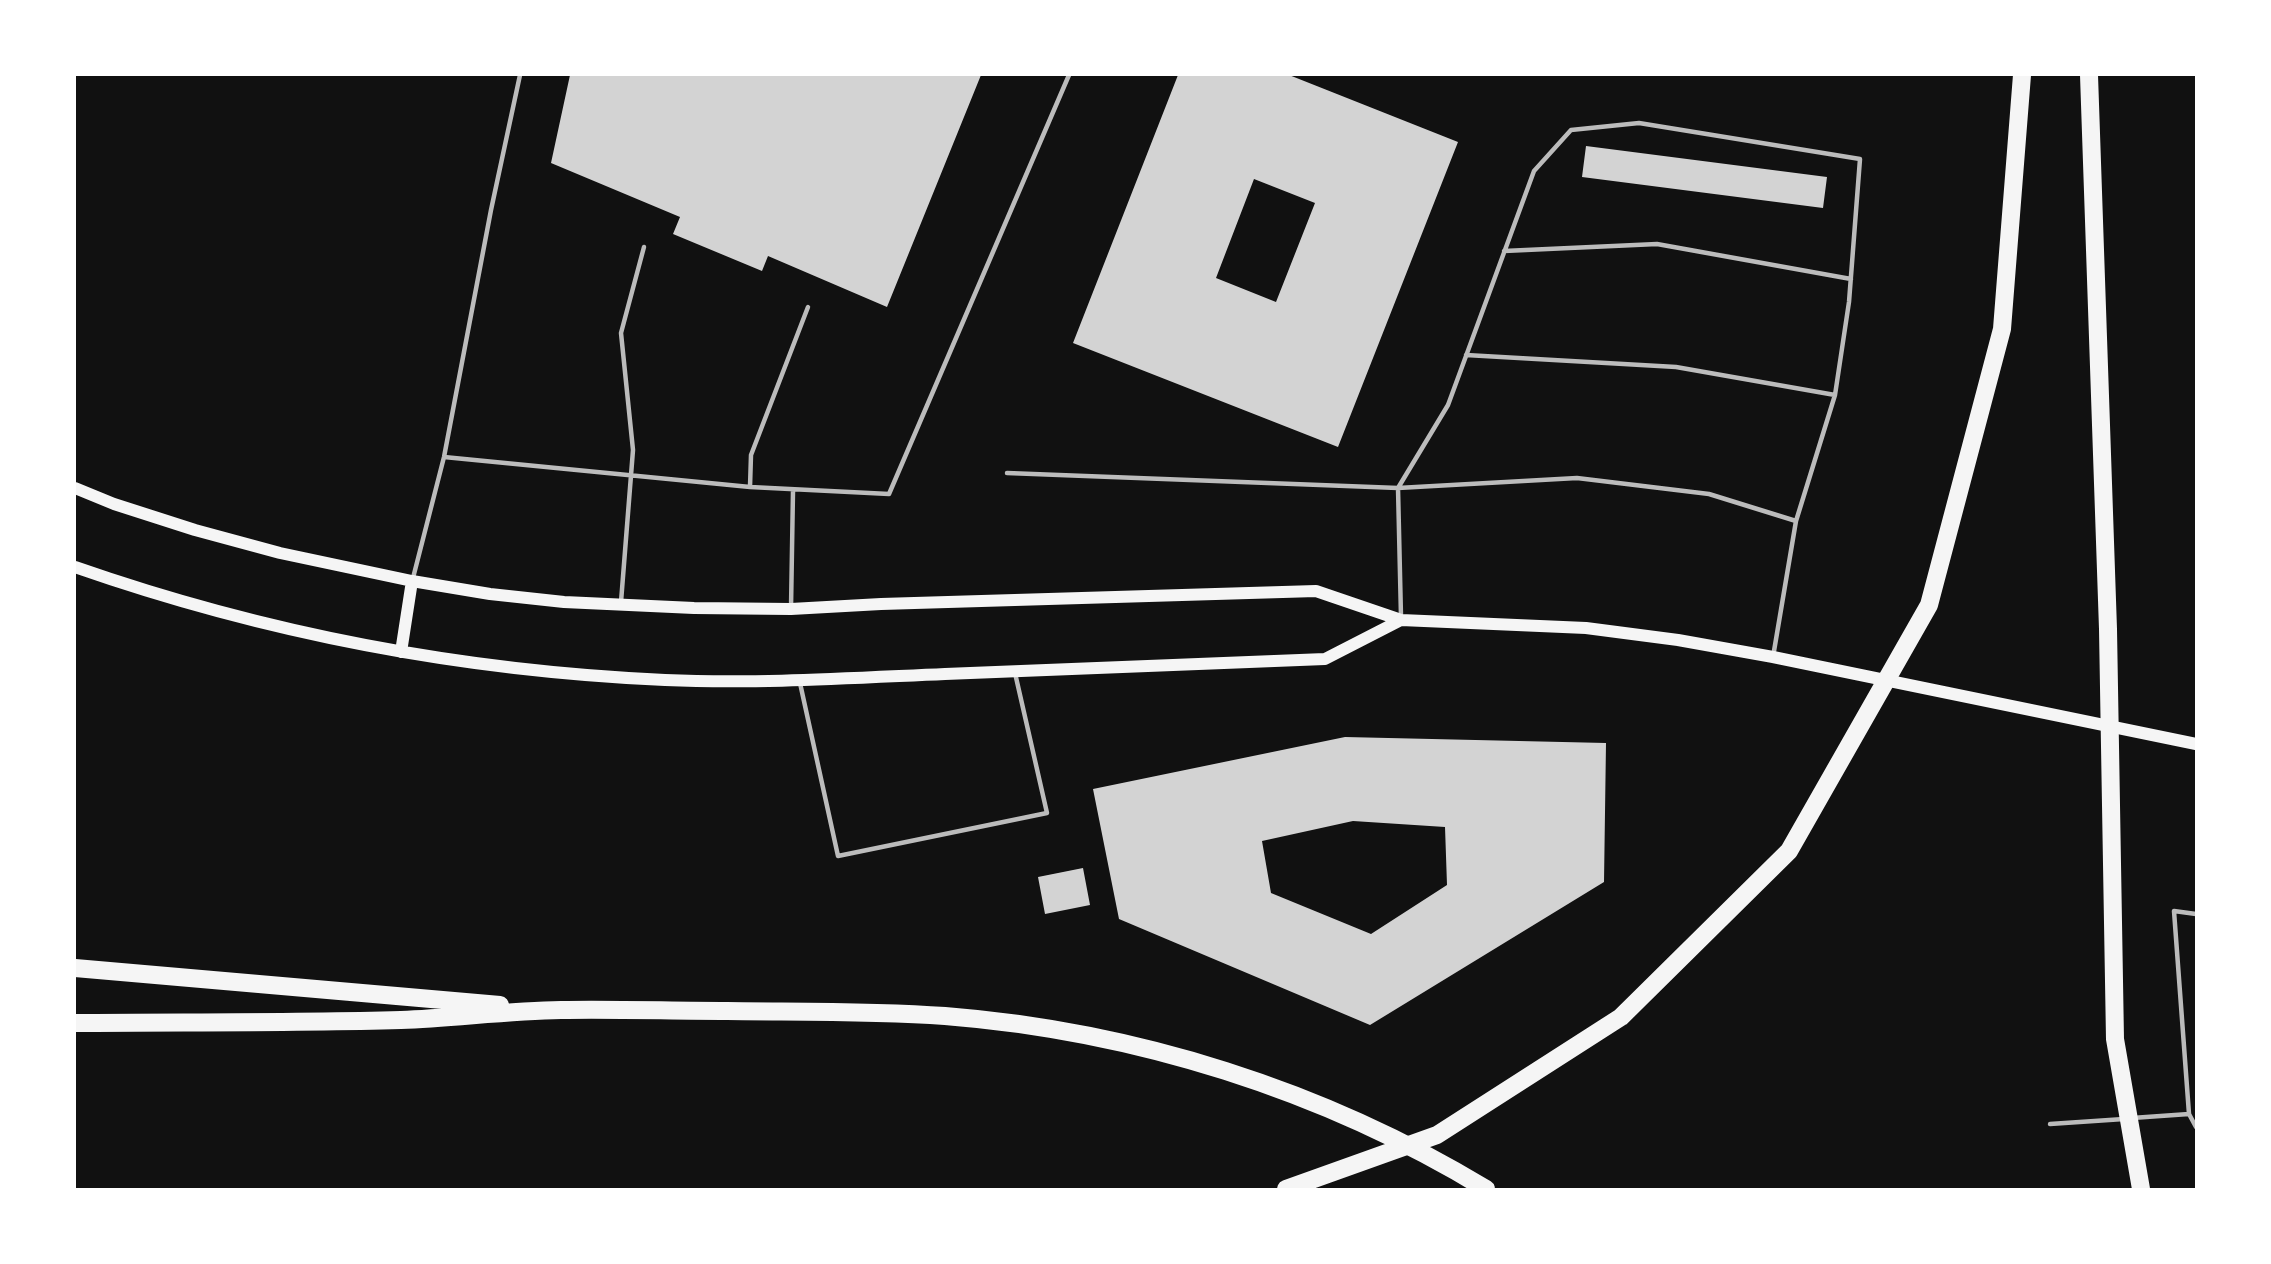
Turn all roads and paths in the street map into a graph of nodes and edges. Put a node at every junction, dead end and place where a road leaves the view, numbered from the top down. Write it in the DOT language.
graph roads {
  1 [pos="520,75"];
  2 [pos="1069,75"];
  3 [pos="2022,75"];
  4 [pos="2089,75"];
  5 [pos="644,247"];
  6 [pos="1504,251"];
  7 [pos="1851,279"];
  8 [pos="808,307"];
  9 [pos="1466,355"];
  10 [pos="1835,395"];
  11 [pos="444,457"];
  12 [pos="1008,473"];
  13 [pos="631,477"];
  14 [pos="750,487"];
  15 [pos="75,488"];
  16 [pos="1398,488"];
  17 [pos="794,490"];
  18 [pos="1796,520"];
  19 [pos="76,570"];
  20 [pos="412,581"];
  21 [pos="621,605"];
  22 [pos="791,609"];
  23 [pos="1401,620"];
  24 [pos="401,652"];
  25 [pos="1773,657"];
  26 [pos="1015,671"];
  27 [pos="799,680"];
  28 [pos="2196,744"];
  29 [pos="2196,914"];
  30 [pos="75,968"];
  31 [pos="559,1010"];
  32 [pos="75,1023"];
  33 [pos="2189,1114"];
  34 [pos="2050,1125"];
  35 [pos="2196,1127"];
  36 [pos="1286,1189"];
  37 [pos="1486,1189"];
  38 [pos="2141,1189"];
  1 -- 11 [label="lane"];
  2 -- 17 [label="lane"];
  3 -- 36 [label="highway"];
  4 -- 38 [label="highway"];
  5 -- 13 [label="lane"];
  6 -- 7 [label="lane"];
  6 -- 7 [label="lane"];
  6 -- 9 [label="lane"];
  7 -- 10 [label="lane"];
  8 -- 14 [label="lane"];
  9 -- 10 [label="lane"];
  9 -- 16 [label="lane"];
  10 -- 18 [label="lane"];
  11 -- 13 [label="lane"];
  11 -- 20 [label="lane"];
  12 -- 16 [label="lane"];
  13 -- 14 [label="lane"];
  13 -- 21 [label="lane"];
  14 -- 17 [label="lane"];
  15 -- 20 [label="main road"];
  16 -- 18 [label="lane"];
  16 -- 23 [label="lane"];
  17 -- 22 [label="lane"];
  18 -- 25 [label="lane"];
  19 -- 24 [label="main road"];
  20 -- 21 [label="main road"];
  20 -- 24 [label="main road"];
  21 -- 22 [label="main road"];
  22 -- 23 [label="main road"];
  23 -- 25 [label="main road"];
  23 -- 26 [label="main road"];
  24 -- 27 [label="main road"];
  25 -- 28 [label="main road"];
  26 -- 27 [label="main road"];
  26 -- 27 [label="lane"];
  29 -- 33 [label="lane"];
  30 -- 31 [label="highway"];
  31 -- 32 [label="highway"];
  31 -- 37 [label="highway"];
  33 -- 34 [label="lane"];
  33 -- 35 [label="lane"];
}
